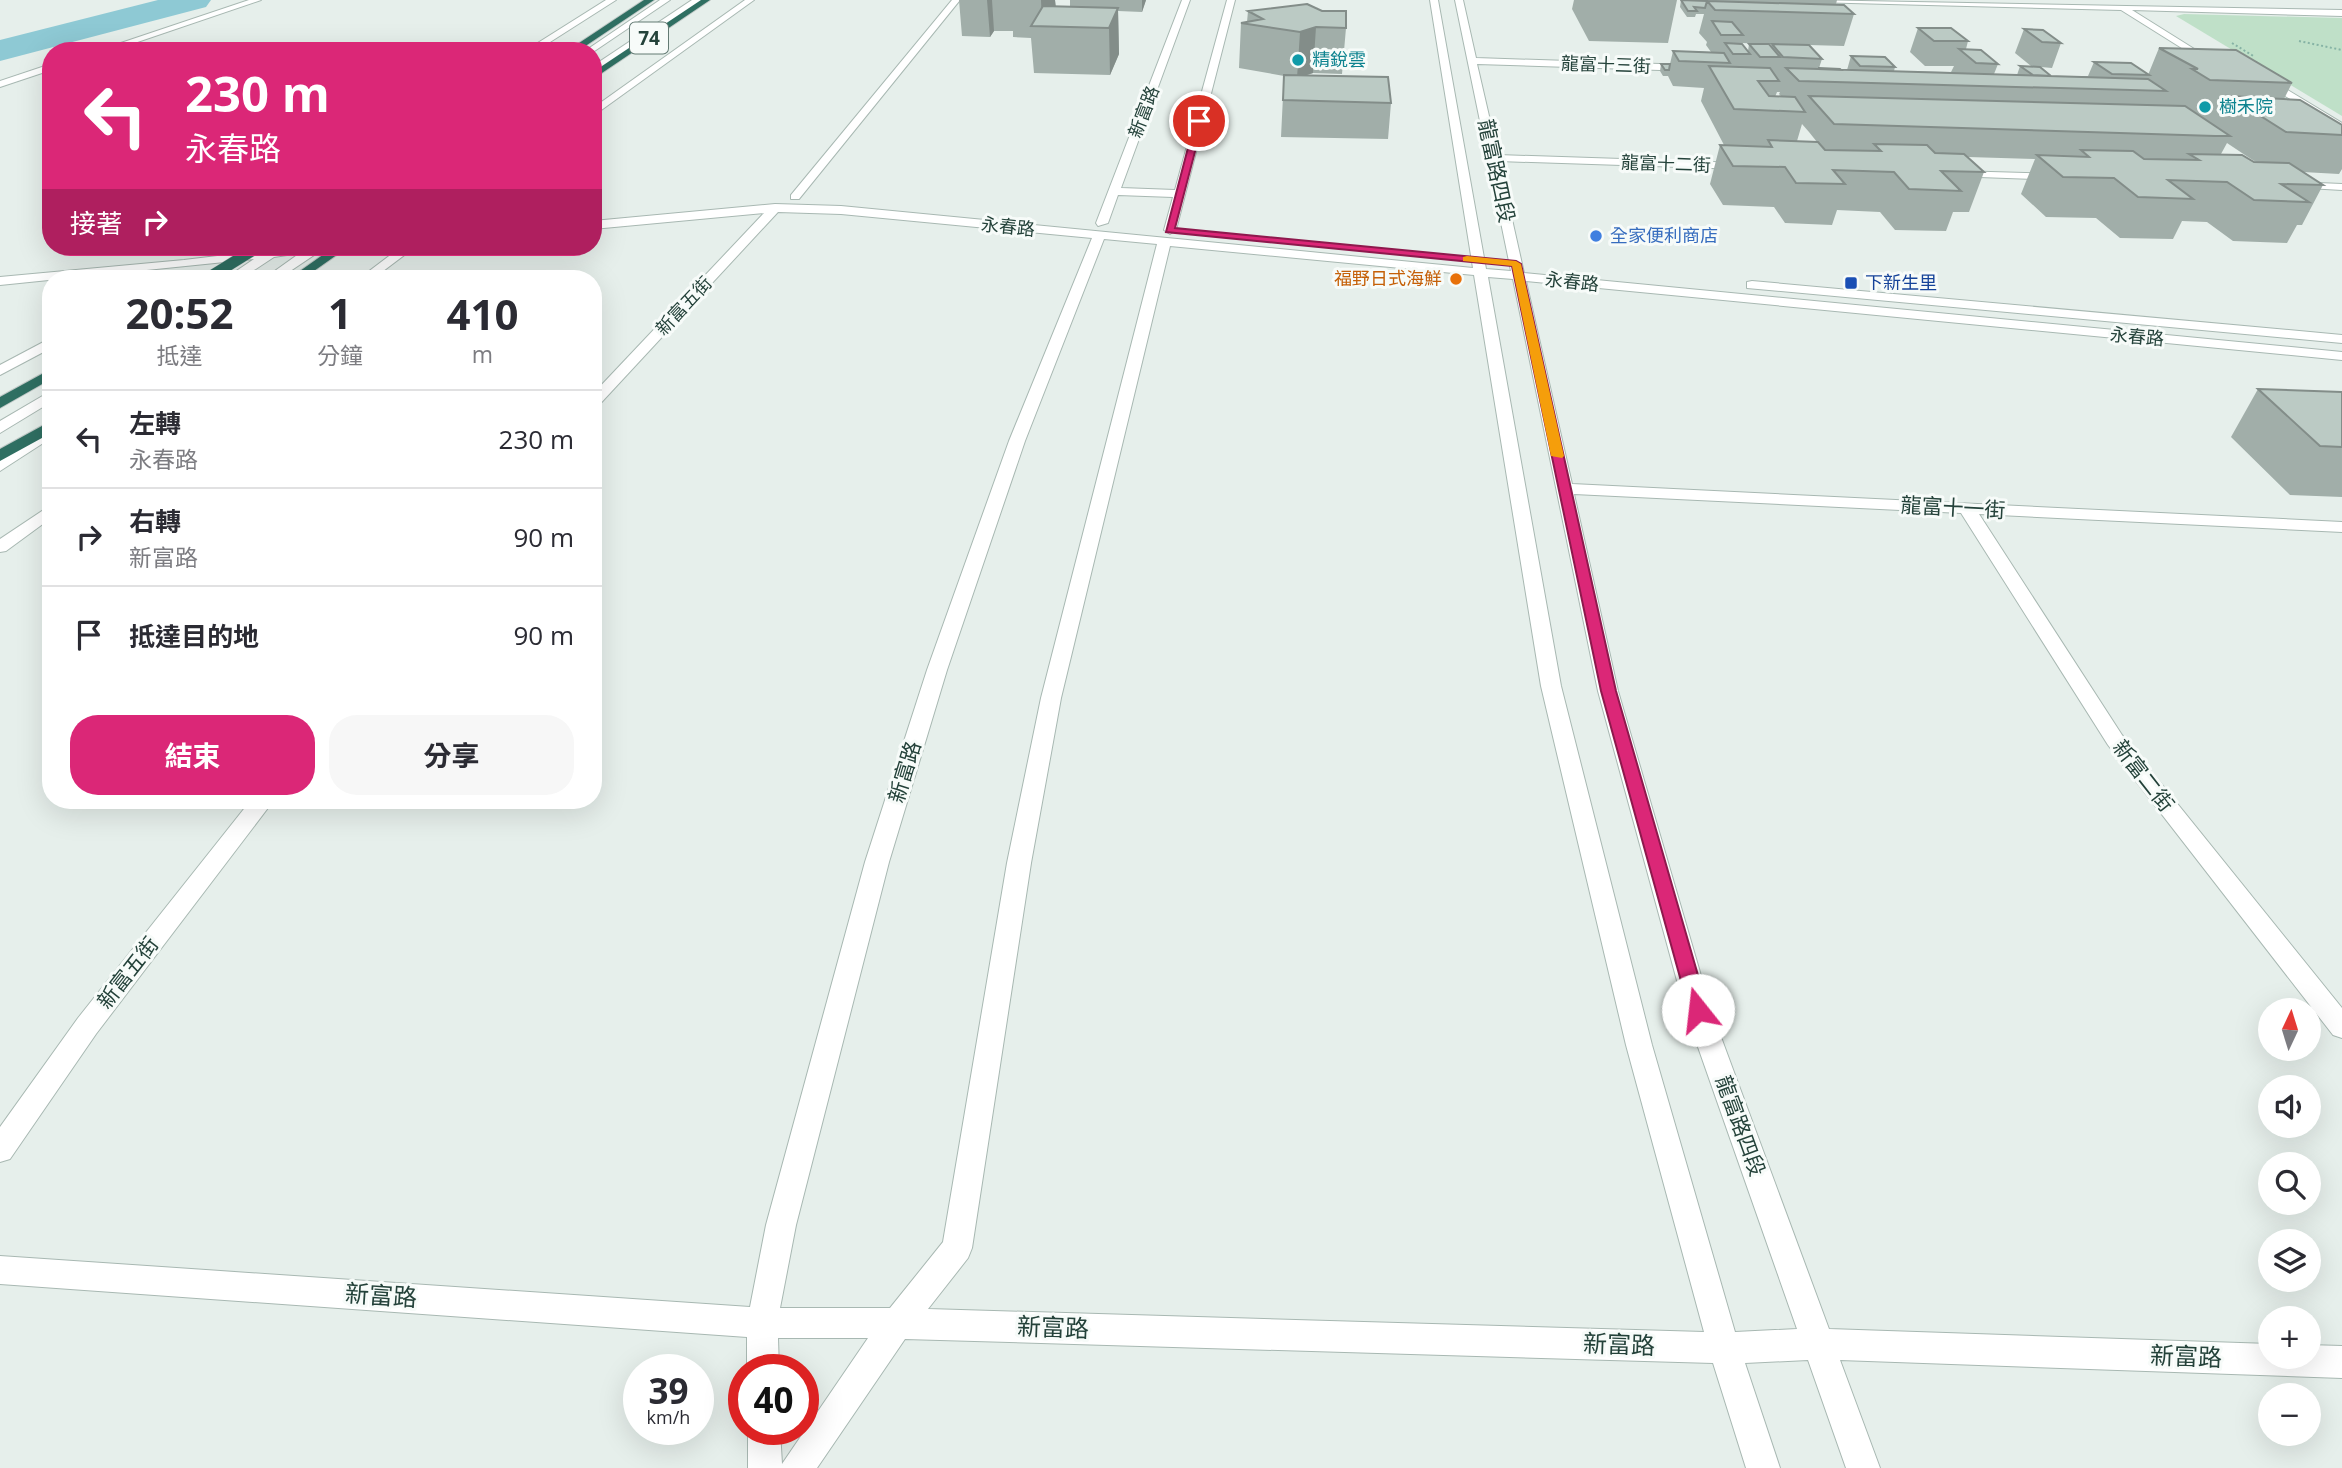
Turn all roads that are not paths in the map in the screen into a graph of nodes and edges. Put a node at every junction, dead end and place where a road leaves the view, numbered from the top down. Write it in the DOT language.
graph roads {
  1 [pos="257,0"];
  2 [pos="612,0"];
  3 [pos="650,0"];
  4 [pos="666,0"];
  5 [pos="698,0"];
  6 [pos="706,0"];
  7 [pos="750,0"];
  8 [pos="956,0"];
  9 [pos="1186,0"];
  10 [pos="1231,0"];
  11 [pos="1434,0"];
  12 [pos="1459,0"];
  13 [pos="1812,0"];
  14 [pos="2110,0"];
  15 [pos="2133,0"];
  16 [pos="2121,7"];
  17 [pos="2148,8"];
  18 [pos="2342,13"];
  19 [pos="2163,18"];
  20 [pos="129,42"];
  21 [pos="544,42"];
  22 [pos="585,42"];
  23 [pos="602,43"];
  24 [pos="1472,61"];
  25 [pos="602,64"];
  26 [pos="1707,68"];
  27 [pos="42,70"];
  28 [pos="602,70"];
  29 [pos="2223,71"];
  30 [pos="2251,71"];
  31 [pos="0,84"];
  32 [pos="602,107"];
  33 [pos="2342,127"];
  34 [pos="1493,158"];
  35 [pos="1757,167"];
  36 [pos="1938,173"];
  37 [pos="2064,177"];
  38 [pos="2286,185"];
  39 [pos="2342,187"];
  40 [pos="1114,191"];
  41 [pos="1179,194"];
  42 [pos="796,197"];
  43 [pos="775,208"];
  44 [pos="602,212"];
  45 [pos="602,224"];
  46 [pos="1101,230"];
  47 [pos="1167,237"];
  48 [pos="135,256"];
  49 [pos="196,256"];
  50 [pos="236,256"];
  51 [pos="243,256"];
  52 [pos="269,256"];
  53 [pos="305,256"];
  54 [pos="329,256"];
  55 [pos="397,256"];
  56 [pos="184,264"];
  57 [pos="1481,267"];
  58 [pos="119,270"];
  59 [pos="173,270"];
  60 [pos="221,270"];
  61 [pos="246,270"];
  62 [pos="284,270"];
  63 [pos="308,270"];
  64 [pos="377,270"];
  65 [pos="1517,270"];
  66 [pos="0,271"];
  67 [pos="42,277"];
  68 [pos="0,281"];
  69 [pos="2342,339"];
  70 [pos="42,346"];
  71 [pos="2342,356"];
  72 [pos="0,371"];
  73 [pos="42,378"];
  74 [pos="602,393"];
  75 [pos="42,402"];
  76 [pos="0,403"];
  77 [pos="0,428"];
  78 [pos="42,433"];
  79 [pos="42,435"];
  80 [pos="0,456"];
  81 [pos="0,466"];
  82 [pos="1565,489"];
  83 [pos="1966,509"];
  84 [pos="42,517"];
  85 [pos="2342,527"];
  86 [pos="0,547"];
  87 [pos="256,809"];
  88 [pos="2342,1027"];
  89 [pos="0,1150"];
  90 [pos="0,1270"];
  91 [pos="762,1323"];
  92 [pos="897,1323"];
  93 [pos="1817,1345"];
  94 [pos="1724,1348"];
  95 [pos="763,1354"];
  96 [pos="2342,1362"];
  97 [pos="764,1445"];
  98 [pos="765,1468"];
  99 [pos="796,1468"];
  100 [pos="1763,1468"];
  101 [pos="1863,1468"];
  1 -- 20 [label="street"];
  2 -- 21 [label="street"];
  3 -- 22 [label="highway, 74"];
  4 -- 23 [label="street"];
  5 -- 25 [label="street"];
  6 -- 28 [label="highway, 74"];
  7 -- 32 [label="street"];
  8 -- 42 [label="street"];
  9 -- 40 [label="street, 新富路"];
  10 -- 41 [label="street"];
  11 -- 57 [label="street, 龍富路四段"];
  12 -- 24 [label="street, 龍富路四段"];
  13 -- 16 [label="street"];
  14 -- 16 [label="street"];
  15 -- 17 [label="street"];
  16 -- 17 [label="street"];
  16 -- 29 [label="street"];
  17 -- 18 [label="street"];
  17 -- 19 [label="street"];
  24 -- 26 [label="street, 龍富十三街"];
  24 -- 34 [label="street, 龍富路四段"];
  27 -- 31 [label="street"];
  30 -- 33 [label="street"];
  34 -- 35 [label="street, 龍富十二街"];
  34 -- 65 [label="street, 龍富路四段"];
  36 -- 37 [label="street"];
  38 -- 39 [label="street"];
  40 -- 41 [label="street"];
  40 -- 46 [label="street, 新富路"];
  41 -- 47 [label="street"];
  42 -- 44 [label="street, 永春路"];
  42 -- 46 [label="street, 永春路"];
  43 -- 45 [label="street, 永春路"];
  43 -- 46 [label="street, 永春路"];
  43 -- 74 [label="street, 新富五街"];
  46 -- 47 [label="street, 永春路"];
  46 -- 91 [label="street, 新富路"];
  47 -- 57 [label="street, 永春路"];
  47 -- 92 [label="street"];
  48 -- 66 [label="street"];
  49 -- 56 [label="street"];
  50 -- 56 [label="street"];
  51 -- 60 [label="highway, bridge"];
  52 -- 61 [label="street"];
  53 -- 62 [label="street"];
  54 -- 63 [label="highway"];
  55 -- 64 [label="street"];
  56 -- 58 [label="street"];
  56 -- 59 [label="street"];
  57 -- 65 [label="street, 永春路"];
  57 -- 94 [label="street, 龍富路四段"];
  65 -- 69 [label="street, 永春路"];
  65 -- 71 [label="street, 永春路"];
  65 -- 82 [label="street, 龍富路四段"];
  67 -- 68 [label="street"];
  70 -- 72 [label="street"];
  73 -- 76 [label="highway"];
  75 -- 77 [label="street"];
  78 -- 80 [label="highway"];
  79 -- 81 [label="street"];
  82 -- 83 [label="street, 龍富十一街"];
  82 -- 93 [label="street, 龍富路四段"];
  83 -- 85 [label="street, 龍富十一街"];
  83 -- 88 [label="street, 新富二街"];
  84 -- 86 [label="street"];
  87 -- 89 [label="street, 新富五街"];
  90 -- 91 [label="street, 新富路"];
  91 -- 92 [label="street, 新富路"];
  91 -- 95 [label="street, 新富路"];
  92 -- 94 [label="street, 新富路"];
  92 -- 99 [label="street"];
  93 -- 94 [label="street, 新富路"];
  93 -- 96 [label="street, 新富路"];
  93 -- 101 [label="street, 龍富路四段"];
  94 -- 100 [label="street, 龍富路四段"];
  97 -- 98 [label="street"];
}
